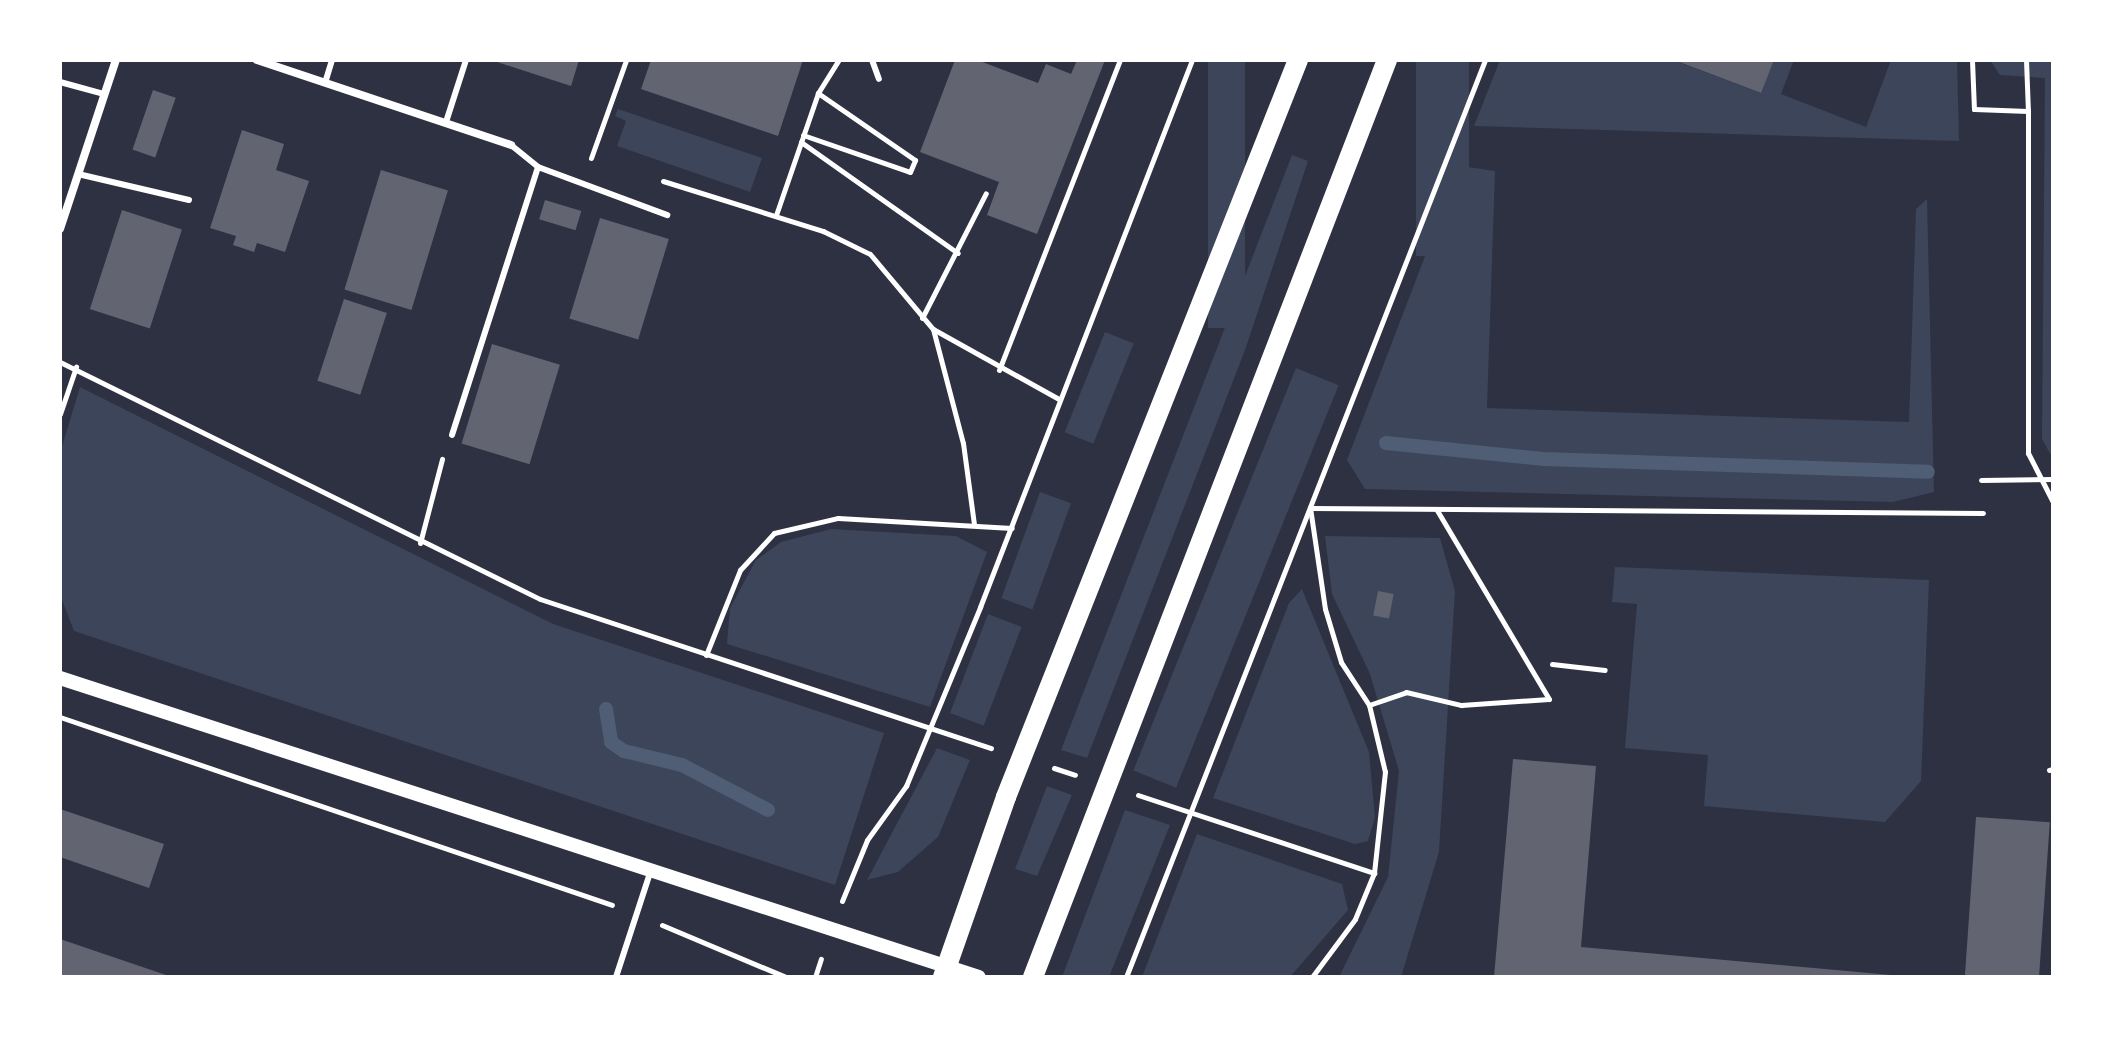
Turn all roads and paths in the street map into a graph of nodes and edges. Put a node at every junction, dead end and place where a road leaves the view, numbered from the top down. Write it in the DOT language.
graph roads {
  1 [pos="116,60"];
  2 [pos="257,60"];
  3 [pos="332,60"];
  4 [pos="466,60"];
  5 [pos="626,60"];
  6 [pos="839,60"];
  7 [pos="872,60"];
  8 [pos="1120,60"];
  9 [pos="1192,60"];
  10 [pos="1298,60"];
  11 [pos="1387,60"];
  12 [pos="1485,60"];
  13 [pos="1972,60"];
  14 [pos="2026,60"];
  15 [pos="879,79"];
  16 [pos="60,82"];
  17 [pos="325,83"];
  18 [pos="818,93"];
  19 [pos="104,94"];
  20 [pos="2028,111"];
  21 [pos="446,122"];
  22 [pos="802,139"];
  23 [pos="511,145"];
  24 [pos="577,155"];
  25 [pos="591,158"];
  26 [pos="606,163"];
  27 [pos="538,167"];
  28 [pos="78,174"];
  29 [pos="651,177"];
  30 [pos="986,193"];
  31 [pos="189,200"];
  32 [pos="667,215"];
  33 [pos="776,215"];
  34 [pos="60,229"];
  35 [pos="958,253"];
  36 [pos="922,318"];
  37 [pos="933,329"];
  38 [pos="60,362"];
  39 [pos="76,367"];
  40 [pos="999,370"];
  41 [pos="1059,399"];
  42 [pos="60,414"];
  43 [pos="452,435"];
  44 [pos="439,467"];
  45 [pos="2037,479"];
  46 [pos="2053,479"];
  47 [pos="1981,480"];
  48 [pos="2053,502"];
  49 [pos="1310,508"];
  50 [pos="1437,510"];
  51 [pos="1983,513"];
  52 [pos="974,524"];
  53 [pos="1012,528"];
  54 [pos="420,543"];
  55 [pos="706,655"];
  56 [pos="1552,664"];
  57 [pos="1605,670"];
  58 [pos="60,678"];
  59 [pos="1369,705"];
  60 [pos="60,717"];
  61 [pos="1005,752"];
  62 [pos="1049,766"];
  63 [pos="1079,776"];
  64 [pos="1123,790"];
  65 [pos="651,870"];
  66 [pos="1374,873"];
  67 [pos="637,915"];
  68 [pos="831,929"];
  69 [pos="944,971"];
  70 [pos="616,977"];
  71 [pos="786,977"];
  72 [pos="815,977"];
  73 [pos="979,977"];
  74 [pos="1033,977"];
  75 [pos="1126,977"];
  76 [pos="1312,977"];
  1 -- 19 [label="street"];
  2 -- 17 [label="street"];
  3 -- 17 [label="lane"];
  4 -- 21 [label="lane"];
  5 -- 25 [label="path"];
  6 -- 18 [label="path"];
  7 -- 15 [label="lane"];
  8 -- 40 [label="path"];
  9 -- 41 [label="path"];
  10 -- 69 [label="main road"];
  11 -- 74 [label="main road"];
  12 -- 49 [label="path"];
  13 -- 20 [label="path"];
  14 -- 20 [label="path"];
  16 -- 19 [label="lane"];
  17 -- 21 [label="street"];
  18 -- 22 [label="path"];
  18 -- 22 [label="path"];
  19 -- 28 [label="street"];
  20 -- 45 [label="path"];
  21 -- 23 [label="street"];
  22 -- 33 [label="path"];
  22 -- 35 [label="path"];
  23 -- 27 [label="lane"];
  24 -- 25 [label="path"];
  25 -- 26 [label="path"];
  27 -- 32 [label="lane"];
  27 -- 43 [label="lane"];
  28 -- 31 [label="lane"];
  28 -- 34 [label="street"];
  29 -- 33 [label="path"];
  30 -- 35 [label="path"];
  33 -- 36 [label="path"];
  35 -- 36 [label="path"];
  36 -- 37 [label="path"];
  37 -- 40 [label="path"];
  37 -- 52 [label="path"];
  38 -- 39 [label="path"];
  39 -- 42 [label="path"];
  39 -- 54 [label="path"];
  40 -- 41 [label="path"];
  41 -- 53 [label="path"];
  44 -- 54 [label="path"];
  45 -- 46 [label="path"];
  45 -- 47 [label="path"];
  45 -- 48 [label="path"];
  49 -- 50 [label="path"];
  49 -- 59 [label="path"];
  49 -- 75 [label="path"];
  50 -- 51 [label="path"];
  50 -- 59 [label="path"];
  52 -- 53 [label="path"];
  52 -- 55 [label="path"];
  53 -- 68 [label="path"];
  54 -- 55 [label="path"];
  55 -- 61 [label="path"];
  56 -- 57 [label="path"];
  58 -- 65 [label="street"];
  59 -- 66 [label="path"];
  60 -- 67 [label="path"];
  62 -- 63 [label="path"];
  64 -- 66 [label="path"];
  65 -- 67 [label="lane"];
  65 -- 68 [label="street"];
  66 -- 76 [label="path"];
  67 -- 70 [label="lane"];
  67 -- 71 [label="path"];
  68 -- 69 [label="street"];
  68 -- 72 [label="path"];
  69 -- 73 [label="street"];
}
